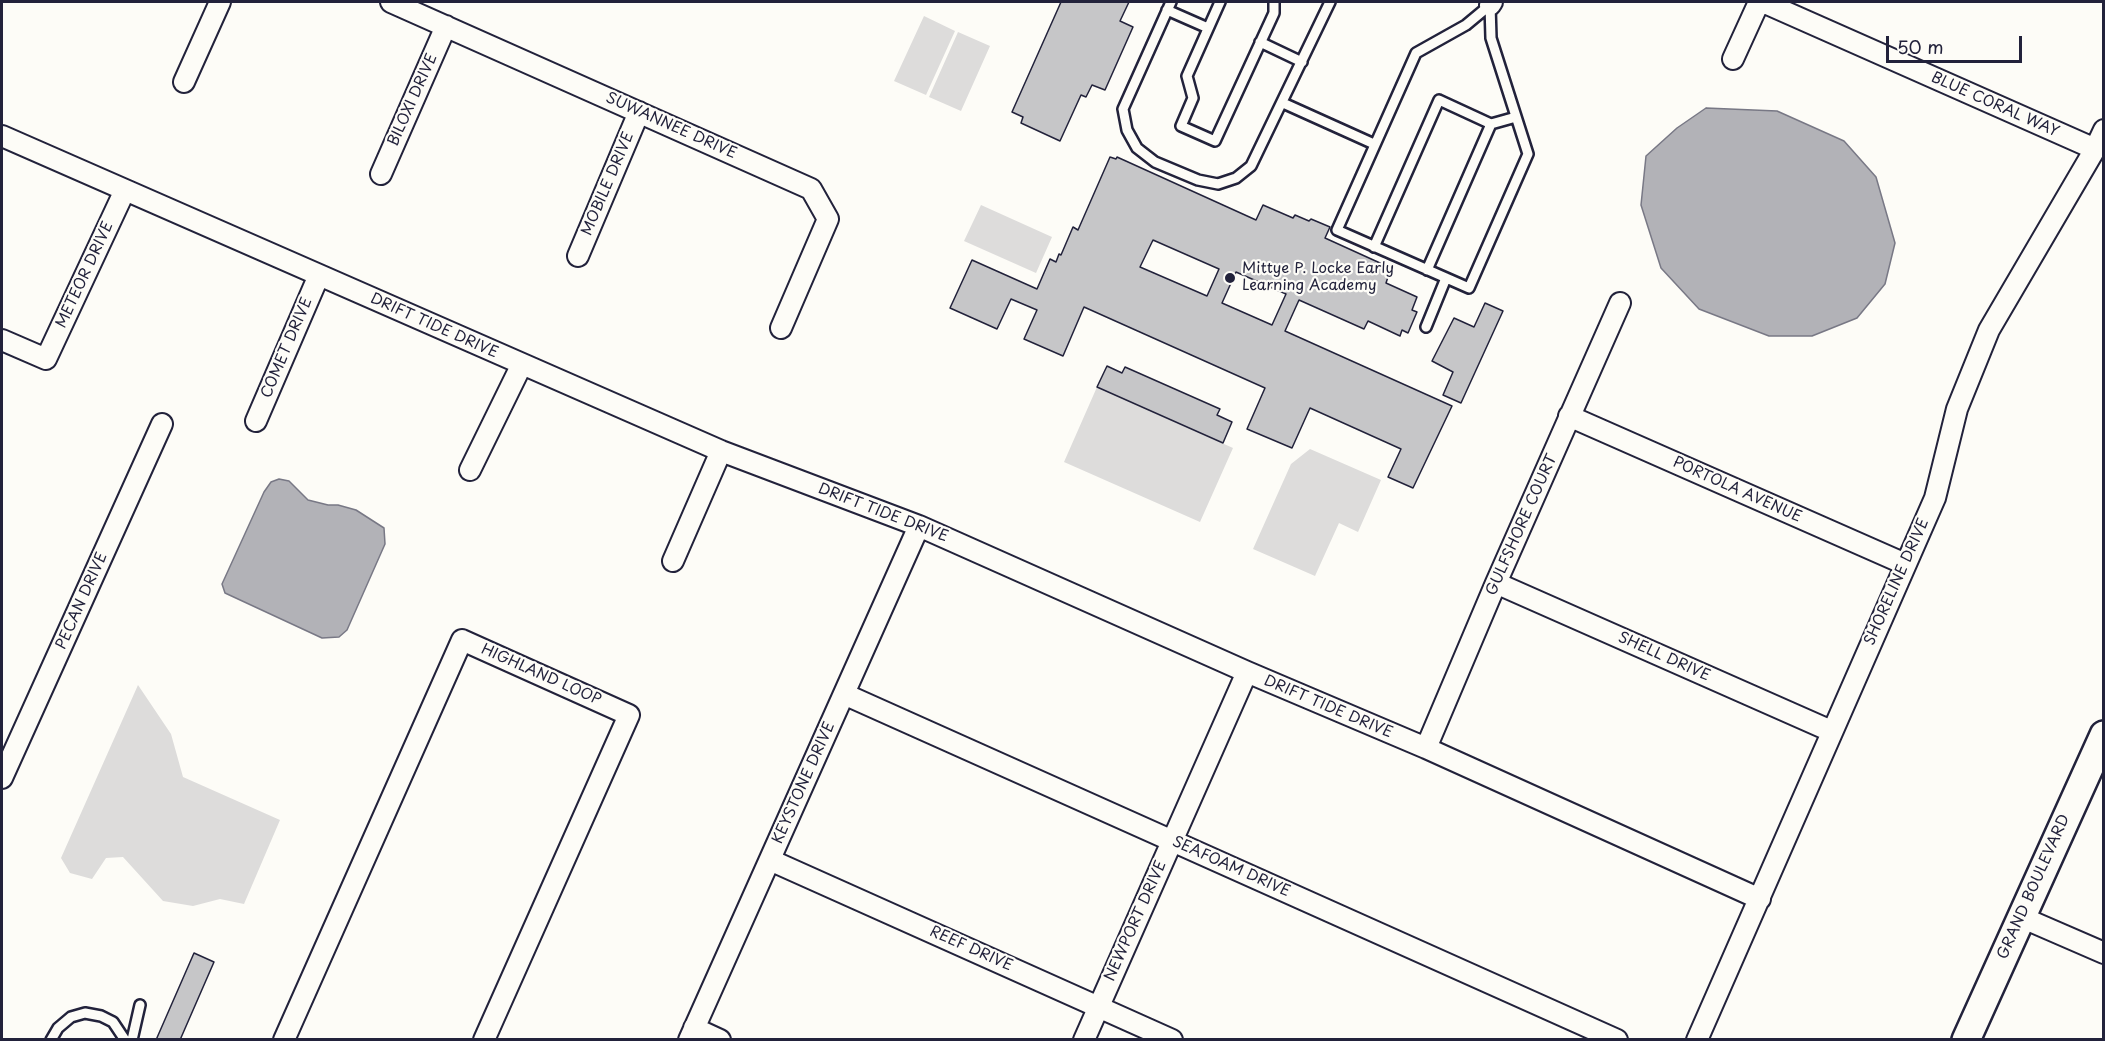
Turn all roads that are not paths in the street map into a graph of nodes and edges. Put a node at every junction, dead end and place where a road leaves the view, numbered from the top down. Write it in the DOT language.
graph roads {
  1 [pos="220,2"];
  2 [pos="391,2"];
  3 [pos="1220,2"];
  4 [pos="1274,2"];
  5 [pos="1330,2"];
  6 [pos="1761,2"];
  7 [pos="1491,3"];
  8 [pos="1169,6"];
  9 [pos="446,26"];
  10 [pos="1208,28"];
  11 [pos="1260,42"];
  12 [pos="1733,59"];
  13 [pos="1302,62"];
  14 [pos="184,82"];
  15 [pos="1282,103"];
  16 [pos="639,112"];
  17 [pos="1516,117"];
  18 [pos="1491,124"];
  19 [pos="2103,130"];
  20 [pos="2,136"];
  21 [pos="1374,144"];
  22 [pos="2095,149"];
  23 [pos="381,174"];
  24 [pos="125,190"];
  25 [pos="1374,247"];
  26 [pos="578,256"];
  27 [pos="1427,270"];
  28 [pos="319,275"];
  29 [pos="1446,278"];
  30 [pos="1620,303"];
  31 [pos="782,327"];
  32 [pos="1426,327"];
  33 [pos="2,340"];
  34 [pos="522,364"];
  35 [pos="1569,416"];
  36 [pos="256,421"];
  37 [pos="162,424"];
  38 [pos="721,451"];
  39 [pos="470,470"];
  40 [pos="919,526"];
  41 [pos="673,561"];
  42 [pos="1905,564"];
  43 [pos="1496,583"];
  44 [pos="1247,672"];
  45 [pos="844,694"];
  46 [pos="1831,731"];
  47 [pos="2103,735"];
  48 [pos="1426,748"];
  49 [pos="2,778"];
  50 [pos="1172,841"];
  51 [pos="770,860"];
  52 [pos="1760,899"];
  53 [pos="2021,917"];
  54 [pos="2103,953"];
  55 [pos="140,1005"];
  56 [pos="1099,1005"];
  57 [pos="692,1034"];
  58 [pos="51,1040"];
  59 [pos="125,1040"];
  60 [pos="132,1040"];
  61 [pos="284,1040"];
  62 [pos="484,1040"];
  63 [pos="720,1040"];
  64 [pos="1084,1040"];
  65 [pos="1172,1040"];
  66 [pos="1617,1040"];
  67 [pos="1697,1040"];
  68 [pos="1966,1040"];
  1 -- 14 [label="street"];
  2 -- 9 [label="street, SUWANNEE DRIVE"];
  3 -- 10 [label="lane"];
  4 -- 11 [label="lane"];
  5 -- 13 [label="lane"];
  6 -- 12 [label="street"];
  6 -- 22 [label="street, BLUE CORAL WAY"];
  7 -- 17 [label="lane"];
  7 -- 21 [label="lane"];
  8 -- 10 [label="lane"];
  8 -- 15 [label="lane"];
  9 -- 16 [label="street, SUWANNEE DRIVE"];
  9 -- 23 [label="street, BILOXI DRIVE"];
  10 -- 11 [label="lane"];
  11 -- 13 [label="lane"];
  13 -- 15 [label="lane"];
  15 -- 21 [label="lane"];
  16 -- 26 [label="street, MOBILE DRIVE"];
  16 -- 31 [label="street, SUWANNEE DRIVE"];
  17 -- 18 [label="lane"];
  17 -- 29 [label="lane"];
  18 -- 25 [label="lane"];
  18 -- 27 [label="lane"];
  19 -- 22 [label="street, SHORELINE DRIVE"];
  20 -- 24 [label="street, DRIFT TIDE DRIVE"];
  21 -- 25 [label="lane"];
  22 -- 42 [label="street, SHORELINE DRIVE"];
  24 -- 28 [label="street, DRIFT TIDE DRIVE"];
  24 -- 33 [label="street, METEOR DRIVE"];
  25 -- 27 [label="lane"];
  27 -- 29 [label="lane"];
  28 -- 34 [label="street, DRIFT TIDE DRIVE"];
  28 -- 36 [label="street, COMET DRIVE"];
  29 -- 32 [label="lane"];
  30 -- 35 [label="street, GULFSHORE COURT"];
  34 -- 38 [label="street, DRIFT TIDE DRIVE"];
  34 -- 39 [label="street"];
  35 -- 42 [label="street, PORTOLA AVENUE"];
  35 -- 43 [label="street, GULFSHORE COURT"];
  37 -- 49 [label="street, PECAN DRIVE"];
  38 -- 40 [label="street, DRIFT TIDE DRIVE"];
  38 -- 41 [label="street"];
  40 -- 44 [label="street, DRIFT TIDE DRIVE"];
  40 -- 45 [label="street, KEYSTONE DRIVE"];
  42 -- 46 [label="street, SHORELINE DRIVE"];
  43 -- 46 [label="street, SHELL DRIVE"];
  43 -- 48 [label="street, GULFSHORE COURT"];
  44 -- 48 [label="street, DRIFT TIDE DRIVE"];
  44 -- 50 [label="street, NEWPORT DRIVE"];
  45 -- 50 [label="street, SEAFOAM DRIVE"];
  45 -- 51 [label="street, KEYSTONE DRIVE"];
  46 -- 52 [label="street, SHORELINE DRIVE"];
  47 -- 53 [label="main road, GRAND BOULEVARD"];
  48 -- 52 [label="street, DRIFT TIDE DRIVE"];
  50 -- 56 [label="street, NEWPORT DRIVE"];
  50 -- 66 [label="street, SEAFOAM DRIVE"];
  51 -- 56 [label="street, REEF DRIVE"];
  51 -- 57 [label="street, KEYSTONE DRIVE"];
  52 -- 67 [label="street, SHORELINE DRIVE"];
  53 -- 54 [label="street"];
  53 -- 68 [label="main road, GRAND BOULEVARD"];
  55 -- 60 [label="lane"];
  56 -- 64 [label="street, NEWPORT DRIVE"];
  56 -- 65 [label="street, REEF DRIVE"];
  57 -- 63 [label="street"];
  58 -- 59 [label="lane"];
  61 -- 62 [label="street, HIGHLAND LOOP"];
}
